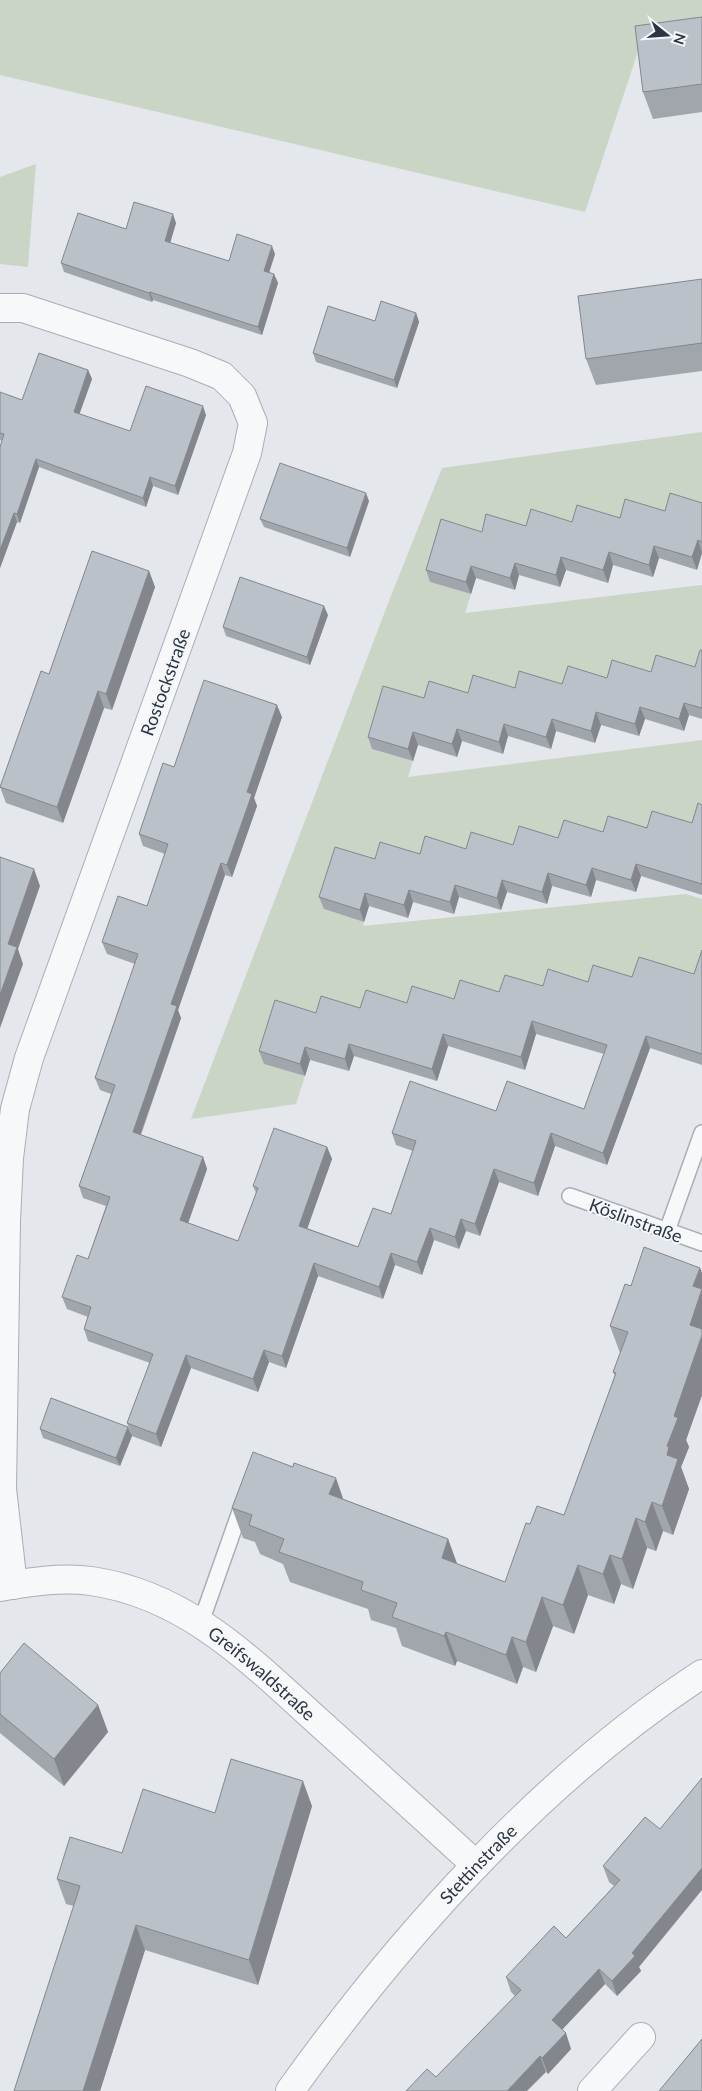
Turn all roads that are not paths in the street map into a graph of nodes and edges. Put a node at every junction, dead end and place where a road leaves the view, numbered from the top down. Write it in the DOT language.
graph roads {
  1 [pos="0,308"];
  2 [pos="702,1132"];
  3 [pos="570,1196"];
  4 [pos="3,1221"];
  5 [pos="667,1231"];
  6 [pos="702,1243"];
  7 [pos="247,1492"];
  8 [pos="7,1586"];
  9 [pos="201,1622"];
  10 [pos="702,1674"];
  11 [pos="476,1865"];
  12 [pos="641,2037"];
  13 [pos="290,2091"];
  14 [pos="592,2091"];
  1 -- 4 [label="street, Rostockstraße"];
  2 -- 5 [label="lane"];
  3 -- 5 [label="lane, Köslinstraße"];
  4 -- 8 [label="street, Rostockstraße"];
  5 -- 6 [label="lane, Köslinstraße"];
  7 -- 9 [label="lane"];
  8 -- 9 [label="street, Greifswaldstraße"];
  9 -- 11 [label="street, Greifswaldstraße"];
  10 -- 11 [label="street, Stettinstraße"];
  11 -- 13 [label="street, Stettinstraße"];
  12 -- 14 [label="street"];
}
